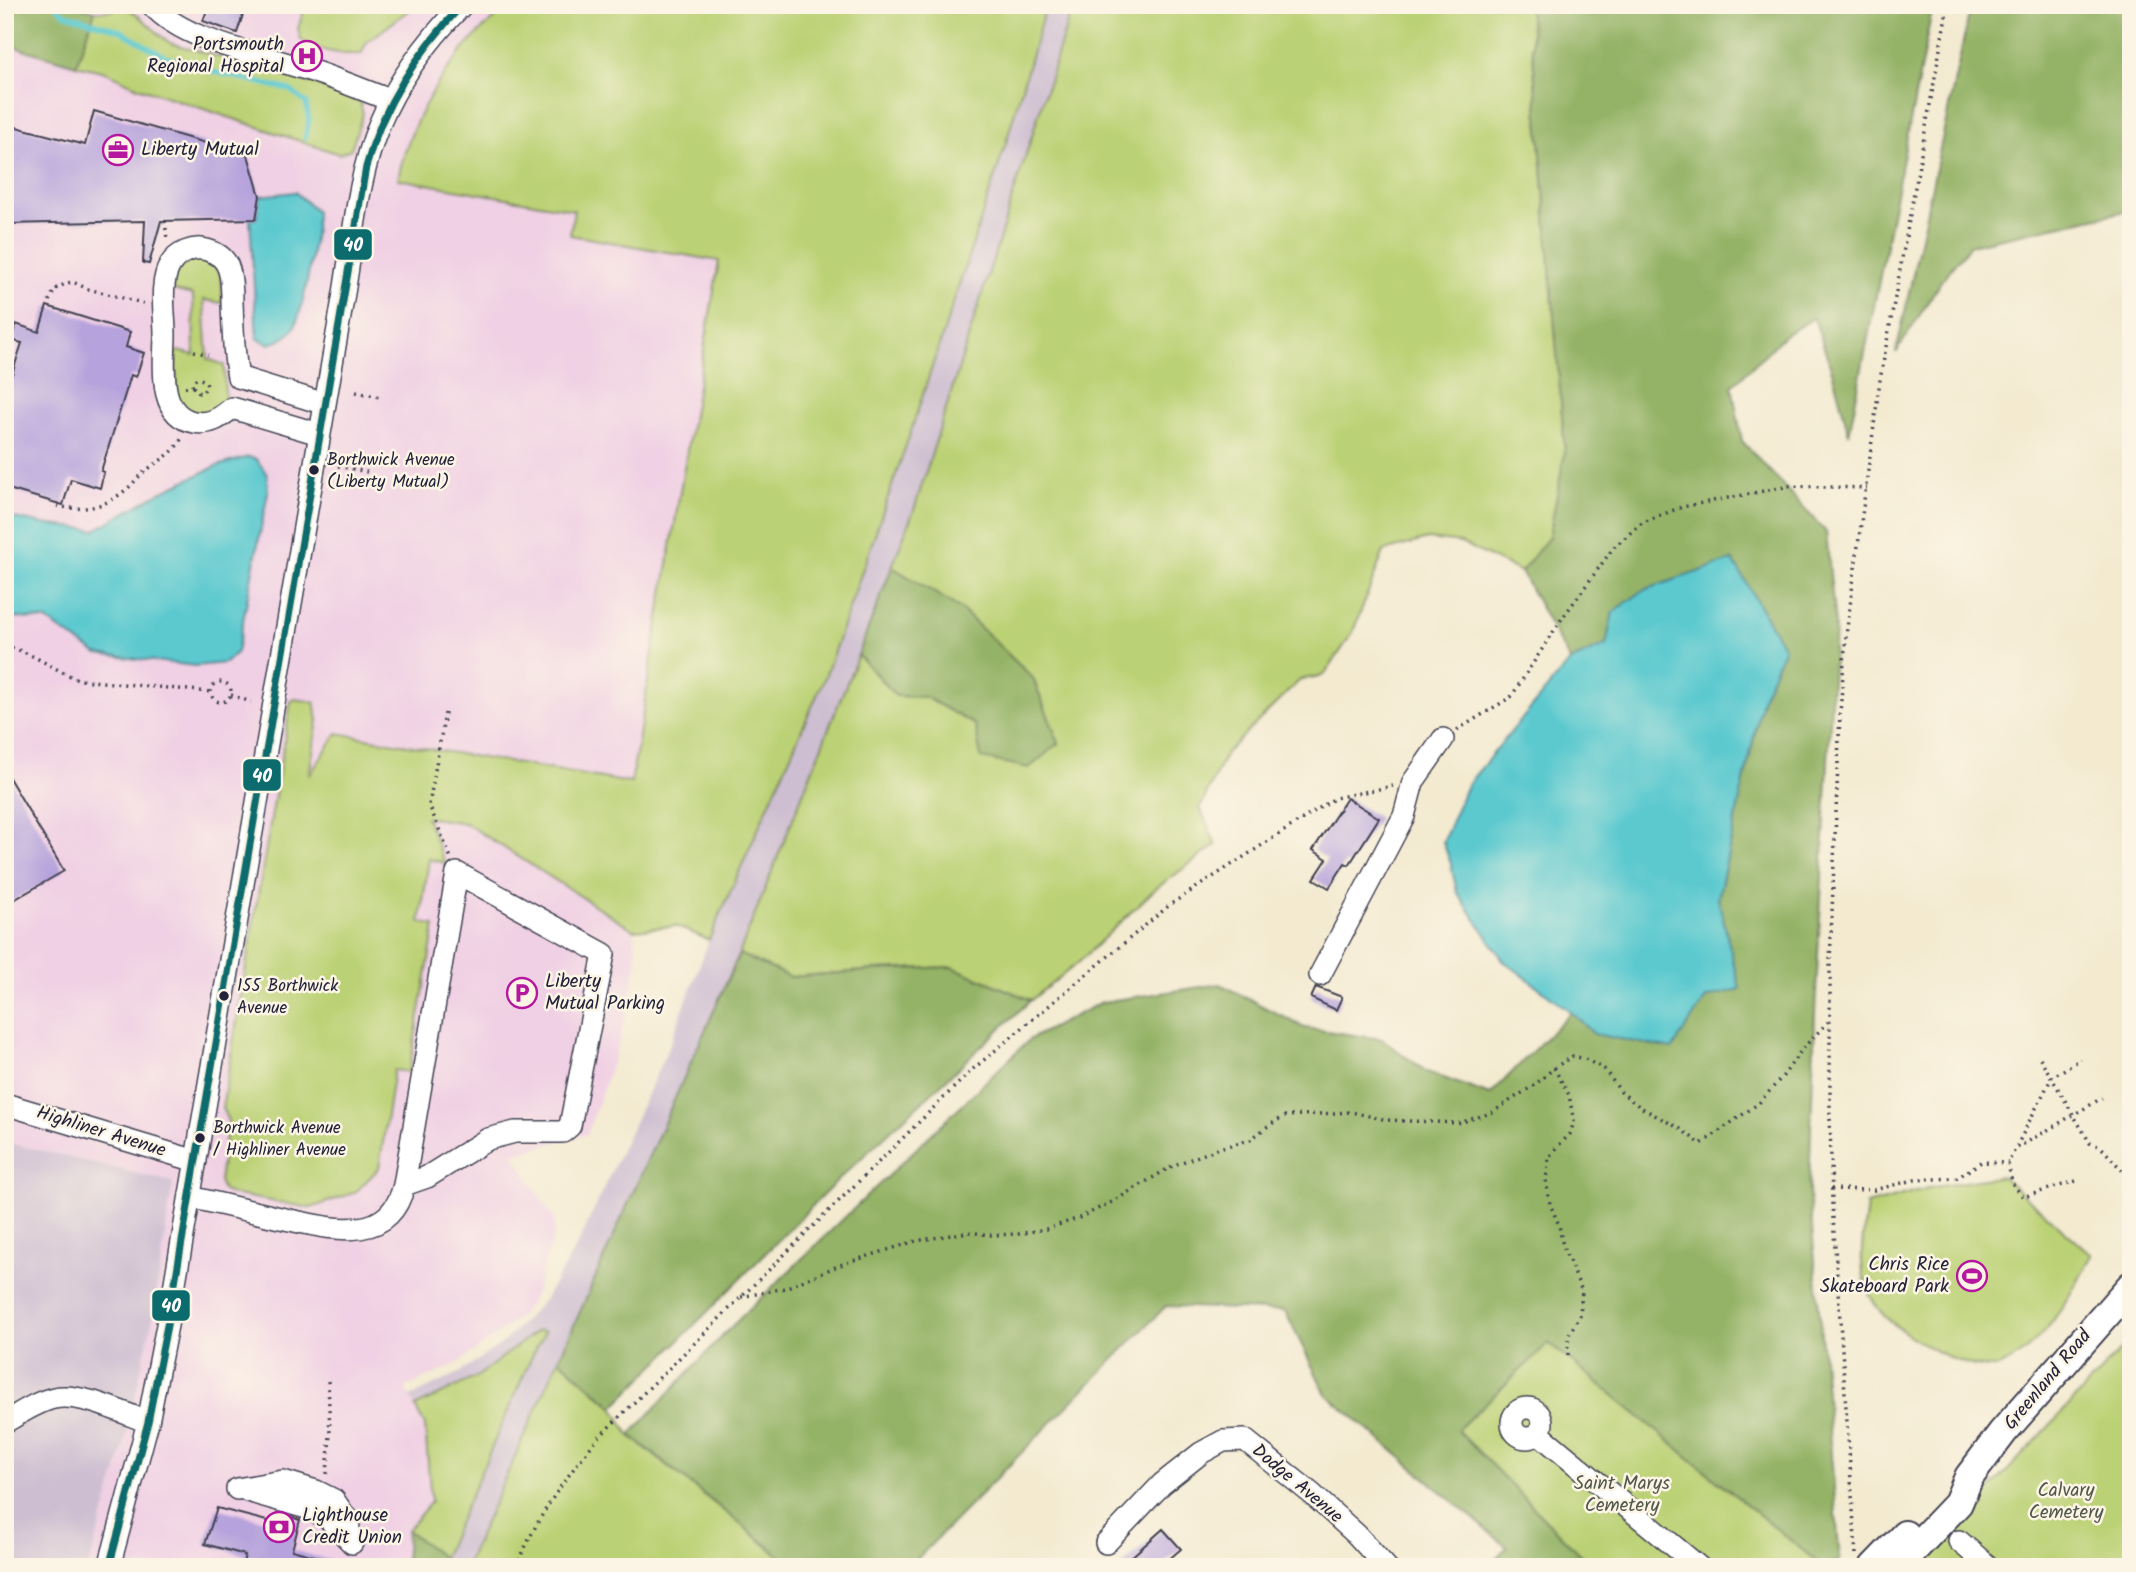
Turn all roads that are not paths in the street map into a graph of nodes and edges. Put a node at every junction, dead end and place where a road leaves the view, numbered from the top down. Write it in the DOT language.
graph roads {
  1 [pos="462,5"];
  2 [pos="157,7"];
  3 [pos="390,100"];
  4 [pos="238,377"];
  5 [pos="325,404"];
  6 [pos="232,408"];
  7 [pos="320,434"];
  8 [pos="1443,739"];
  9 [pos="1320,975"];
  10 [pos="5,1104"];
  11 [pos="196,1161"];
  12 [pos="404,1185"];
  13 [pos="190,1197"];
  14 [pos="2131,1286"];
  15 [pos="5,1422"];
  16 [pos="148,1422"];
  17 [pos="1538,1433"];
  18 [pos="1969,1477"];
  19 [pos="237,1489"];
  20 [pos="1959,1541"];
  21 [pos="352,1543"];
  22 [pos="1106,1543"];
  23 [pos="1865,1561"];
  24 [pos="109,1567"];
  25 [pos="1386,1567"];
  26 [pos="1699,1567"];
  27 [pos="1897,1567"];
  28 [pos="1989,1567"];
  1 -- 3 [label="street"];
  2 -- 3 [label="street"];
  3 -- 5 [label="street"];
  4 -- 5 [label="street"];
  4 -- 6 [label="street"];
  4 -- 6 [label="street"];
  5 -- 7 [label="street"];
  6 -- 7 [label="street"];
  7 -- 11 [label="street"];
  8 -- 9 [label="street"];
  10 -- 11 [label="street, Highliner Avenue"];
  11 -- 13 [label="street"];
  12 -- 12 [label="street"];
  12 -- 13 [label="street"];
  13 -- 16 [label="street"];
  14 -- 18 [label="main road, Greenland Road"];
  15 -- 16 [label="street"];
  16 -- 24 [label="street"];
  17 -- 26 [label="street"];
  18 -- 23 [label="main road, Greenland Road"];
  18 -- 27 [label="main road, Greenland Road"];
  19 -- 21 [label="street"];
  20 -- 28 [label="street"];
  22 -- 25 [label="street, Dodge Avenue"];
}
